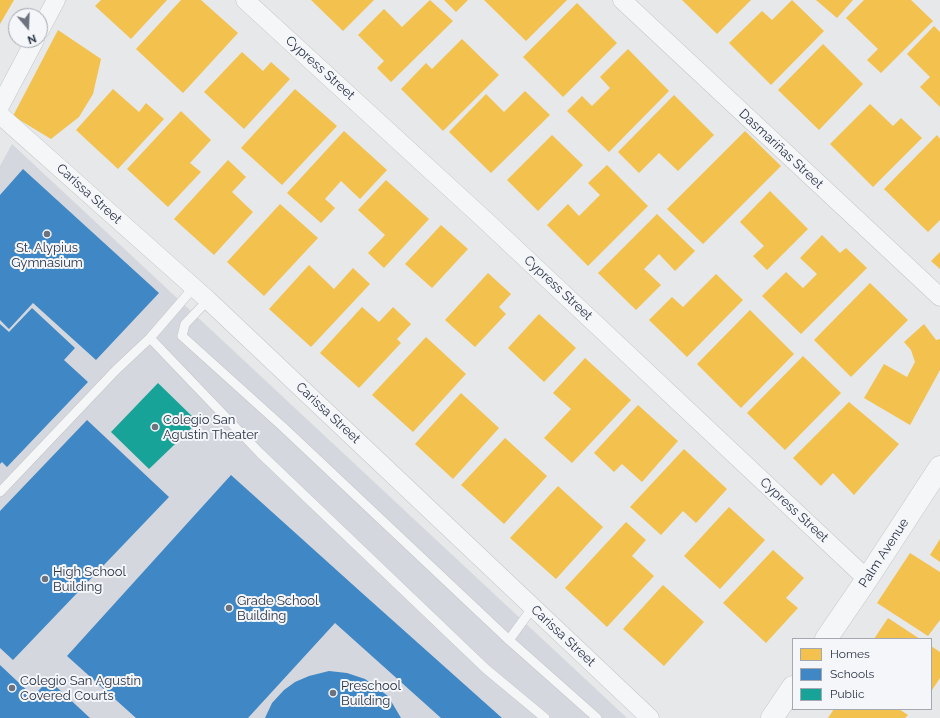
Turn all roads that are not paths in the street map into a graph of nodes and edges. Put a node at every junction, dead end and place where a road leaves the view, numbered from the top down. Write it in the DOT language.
graph roads {
  1 [pos="56,0"];
  2 [pos="245,0"];
  3 [pos="622,0"];
  4 [pos="48,15"];
  5 [pos="31,48"];
  6 [pos="0,106"];
  7 [pos="0,115"];
  8 [pos="194,287"];
  9 [pos="940,297"];
  10 [pos="208,300"];
  11 [pos="150,338"];
  12 [pos="940,467"];
  13 [pos="0,492"];
  14 [pos="868,579"];
  15 [pos="533,607"];
  16 [pos="827,638"];
  17 [pos="509,640"];
  18 [pos="792,688"];
  19 [pos="545,718"];
  20 [pos="597,718"];
  21 [pos="650,718"];
  22 [pos="772,718"];
  1 -- 4 [label="street"];
  2 -- 14 [label="street, Cypress Street"];
  3 -- 9 [label="street, Dasmariñas Street"];
  5 -- 6 [label="street"];
  7 -- 8 [label="street, Carissa Street"];
  8 -- 10 [label="street, Carissa Street"];
  8 -- 11 [label="lane"];
  10 -- 15 [label="street, Carissa Street"];
  10 -- 17 [label="lane"];
  11 -- 13 [label="lane"];
  11 -- 19 [label="lane"];
  12 -- 14 [label="street, Palm Avenue"];
  14 -- 16 [label="street, Palm Avenue"];
  15 -- 17 [label="lane"];
  15 -- 21 [label="street, Carissa Street"];
  17 -- 20 [label="lane"];
  18 -- 22 [label="street"];
}
